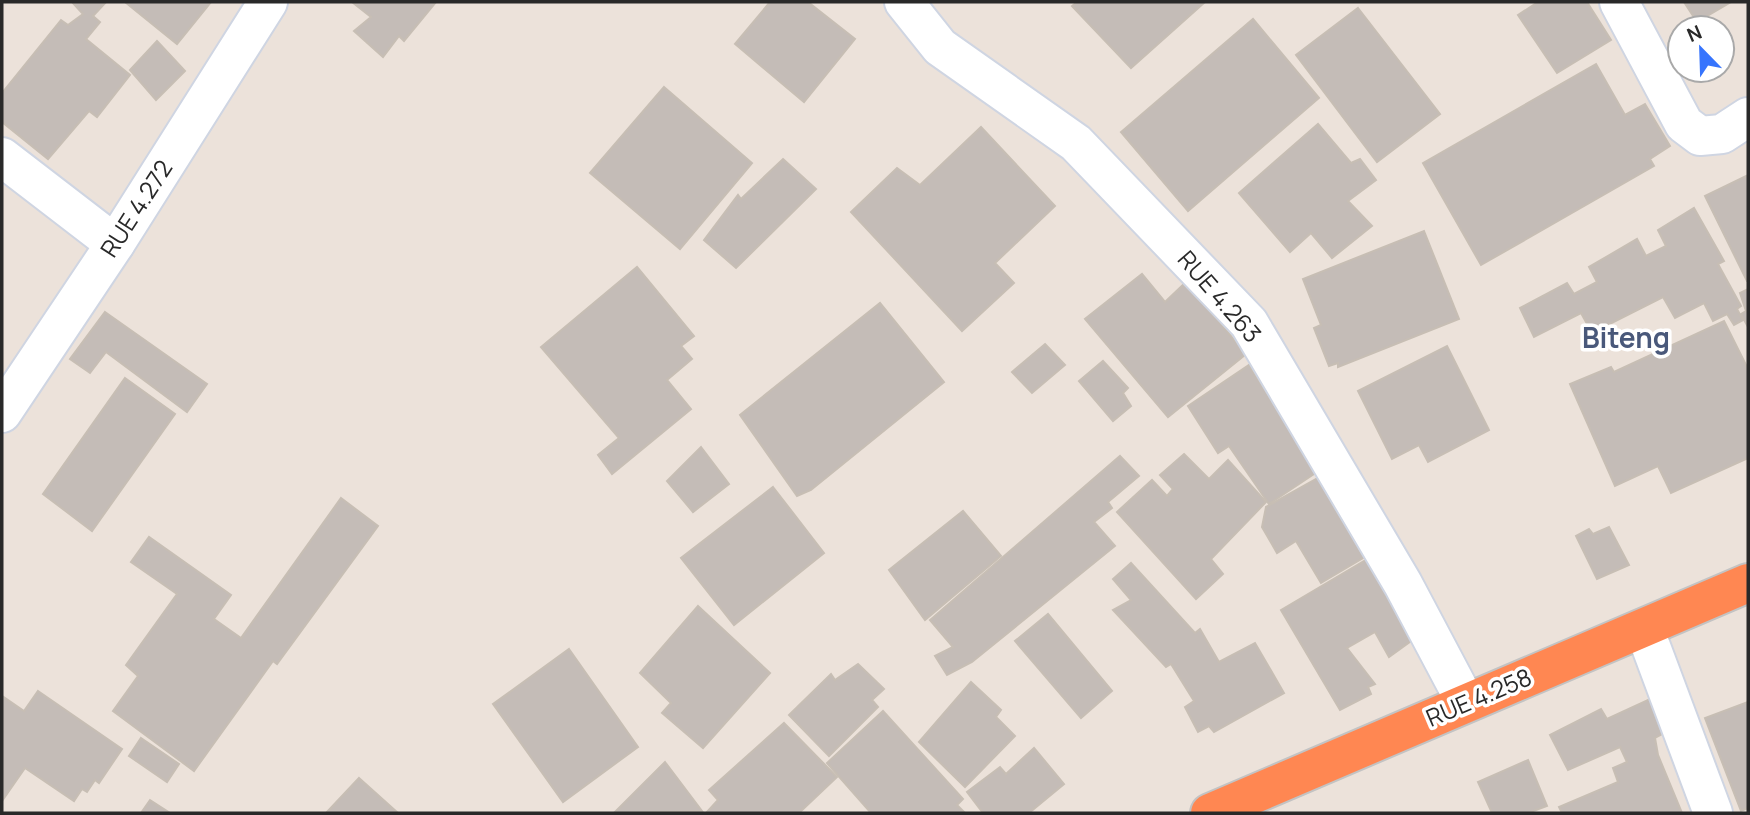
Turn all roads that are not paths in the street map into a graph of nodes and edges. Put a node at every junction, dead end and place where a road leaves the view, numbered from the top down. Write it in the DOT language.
graph roads {
  1 [pos="268,2"];
  2 [pos="904,2"];
  3 [pos="1619,2"];
  4 [pos="1748,117"];
  5 [pos="2,157"];
  6 [pos="115,244"];
  7 [pos="2,413"];
  8 [pos="1748,583"];
  9 [pos="1644,628"];
  10 [pos="1466,703"];
  11 [pos="1210,813"];
  12 [pos="1713,813"];
  1 -- 6 [label="street, RUE 4.272"];
  2 -- 10 [label="street, RUE 4.263"];
  3 -- 4 [label="street"];
  5 -- 6 [label="street"];
  6 -- 7 [label="street, RUE 4.272"];
  8 -- 9 [label="highway, RUE 4.258"];
  9 -- 10 [label="highway, RUE 4.258"];
  9 -- 12 [label="street"];
  10 -- 11 [label="highway, RUE 4.258"];
}
